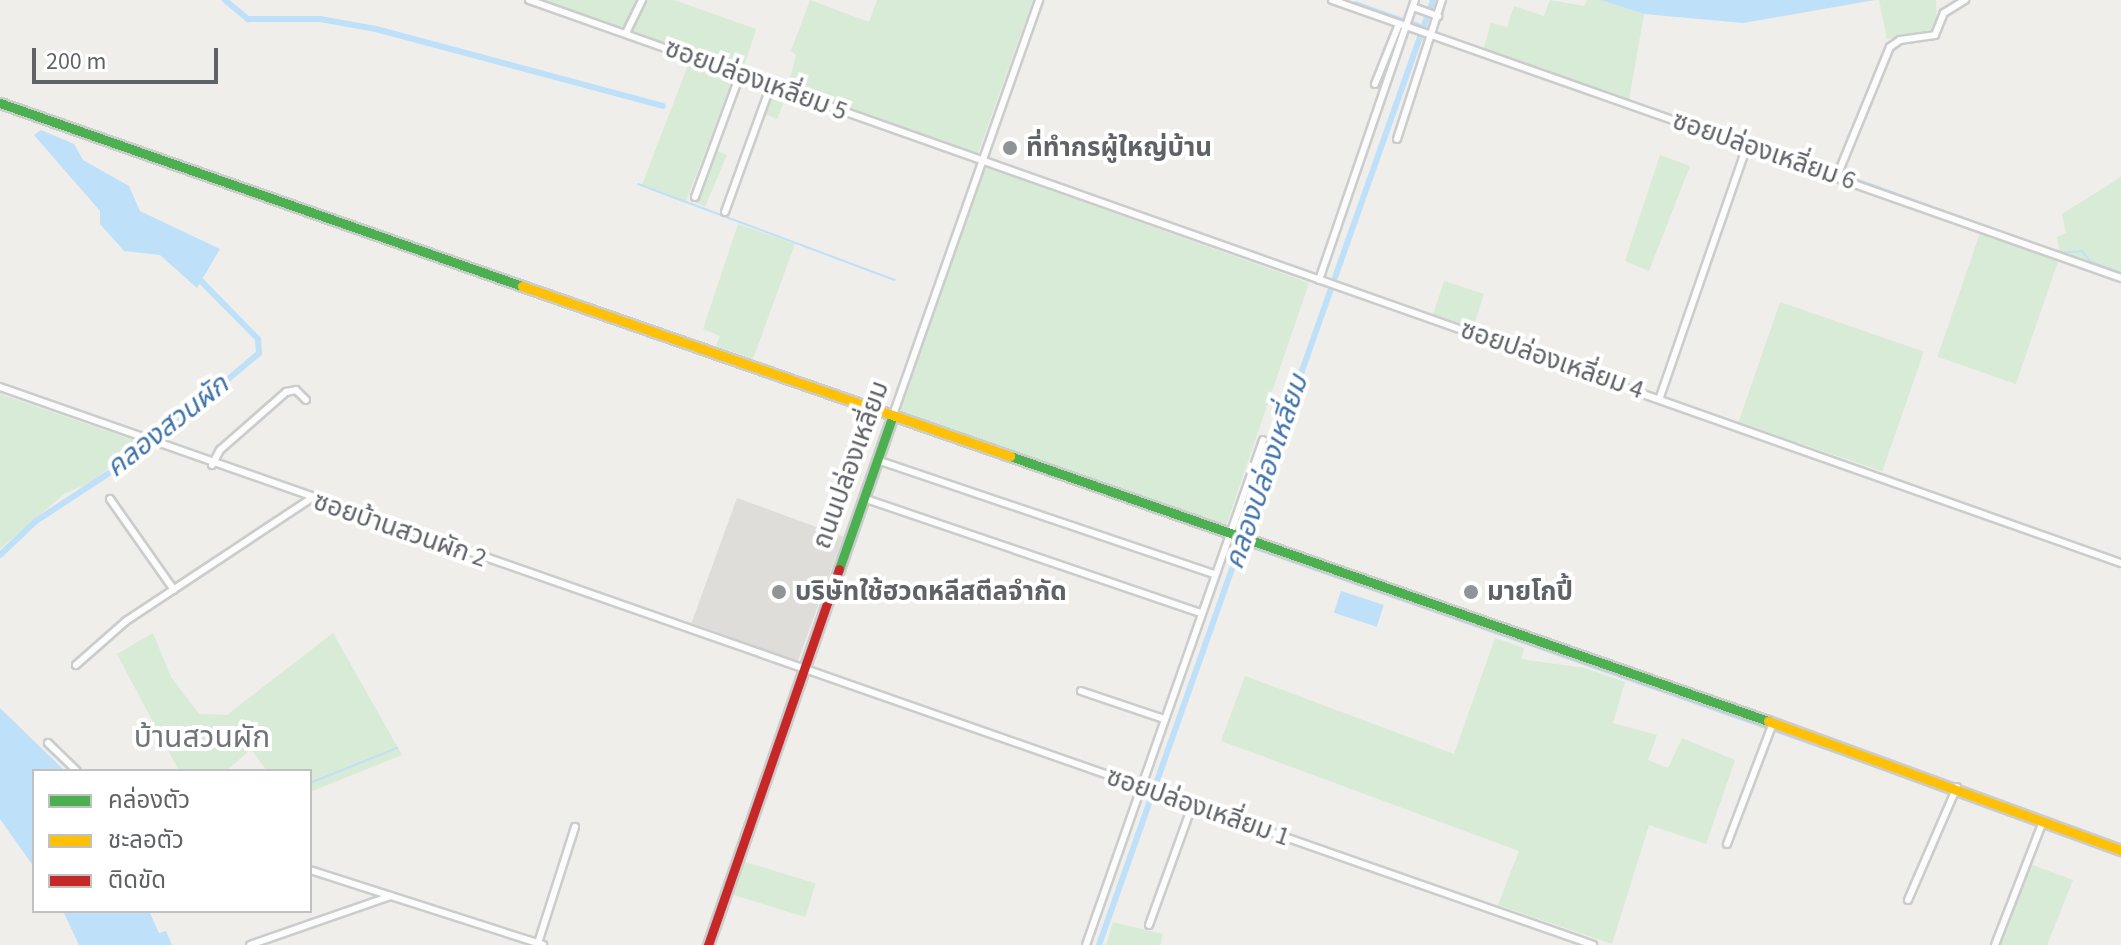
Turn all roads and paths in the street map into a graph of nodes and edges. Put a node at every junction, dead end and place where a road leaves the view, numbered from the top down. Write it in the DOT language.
graph roads {
  1 [pos="529,0"];
  2 [pos="642,0"];
  3 [pos="1039,0"];
  4 [pos="1332,0"];
  5 [pos="1442,0"];
  6 [pos="1965,0"];
  7 [pos="1416,5"];
  8 [pos="1435,15"];
  9 [pos="1406,26"];
  10 [pos="626,33"];
  11 [pos="1430,35"];
  12 [pos="740,75"];
  13 [pos="1375,84"];
  14 [pos="771,85"];
  15 [pos="0,103"];
  16 [pos="1397,139"];
  17 [pos="1747,146"];
  18 [pos="981,162"];
  19 [pos="1837,176"];
  20 [pos="695,197"];
  21 [pos="725,212"];
  22 [pos="2121,278"];
  23 [pos="1319,280"];
  24 [pos="0,387"];
  25 [pos="1660,397"];
  26 [pos="306,400"];
  27 [pos="893,415"];
  28 [pos="1263,440"];
  29 [pos="877,460"];
  30 [pos="212,465"];
  31 [pos="863,498"];
  32 [pos="110,499"];
  33 [pos="310,499"];
  34 [pos="1228,531"];
  35 [pos="2121,563"];
  36 [pos="1214,574"];
  37 [pos="174,590"];
  38 [pos="1201,613"];
  39 [pos="76,665"];
  40 [pos="802,669"];
  41 [pos="1081,691"];
  42 [pos="1164,719"];
  43 [pos="1771,728"];
  44 [pos="48,743"];
  45 [pos="75,769"];
  46 [pos="1957,787"];
  47 [pos="1140,788"];
  48 [pos="1192,806"];
  49 [pos="2043,821"];
  50 [pos="575,827"];
  51 [pos="1727,844"];
  52 [pos="2121,850"];
  53 [pos="312,871"];
  54 [pos="391,896"];
  55 [pos="1908,900"];
  56 [pos="1149,925"];
  57 [pos="540,944"];
  58 [pos="250,945"];
  59 [pos="708,945"];
  60 [pos="1086,945"];
  61 [pos="1593,945"];
  62 [pos="1995,945"];
  1 -- 10 [label="street, ซอยปล่องเหลี่ยม 5"];
  2 -- 10 [label="street"];
  3 -- 18 [label="street, ถนนปล่องเหลี่ยม"];
  4 -- 9 [label="street, ซอยปล่องเหลี่ยม 6"];
  5 -- 8 [label="street"];
  6 -- 19 [label="street"];
  7 -- 8 [label="street"];
  7 -- 9 [label="street"];
  8 -- 11 [label="street"];
  9 -- 11 [label="street, ซอยปล่องเหลี่ยม 6"];
  9 -- 13 [label="street"];
  9 -- 23 [label="street"];
  10 -- 12 [label="street, ซอยปล่องเหลี่ยม 5"];
  11 -- 16 [label="street"];
  11 -- 17 [label="street, ซอยปล่องเหลี่ยม 6"];
  12 -- 14 [label="street, ซอยปล่องเหลี่ยม 5"];
  12 -- 20 [label="street"];
  14 -- 18 [label="street, ซอยปล่องเหลี่ยม 5"];
  14 -- 21 [label="street"];
  15 -- 27 [label="street"];
  17 -- 19 [label="street, ซอยปล่องเหลี่ยม 6"];
  17 -- 25 [label="street"];
  18 -- 23 [label="street, ซอยปล่องเหลี่ยม 4"];
  18 -- 27 [label="street, ถนนปล่องเหลี่ยม"];
  19 -- 22 [label="street, ซอยปล่องเหลี่ยม 6"];
  23 -- 25 [label="street, ซอยปล่องเหลี่ยม 4"];
  24 -- 30 [label="street, ซอยบ้านสวนผัก 2"];
  25 -- 35 [label="street, ซอยปล่องเหลี่ยม 4"];
  26 -- 30 [label="street"];
  27 -- 29 [label="street, ถนนปล่องเหลี่ยม"];
  27 -- 34 [label="street"];
  28 -- 34 [label="street"];
  29 -- 31 [label="street, ถนนปล่องเหลี่ยม"];
  29 -- 36 [label="street"];
  30 -- 33 [label="street, ซอยบ้านสวนผัก 2"];
  31 -- 38 [label="street"];
  31 -- 40 [label="street, ถนนปล่องเหลี่ยม"];
  32 -- 37 [label="street"];
  33 -- 37 [label="street"];
  33 -- 40 [label="street, ซอยบ้านสวนผัก 2"];
  34 -- 36 [label="street"];
  34 -- 43 [label="street"];
  36 -- 38 [label="street"];
  37 -- 39 [label="street"];
  38 -- 42 [label="street"];
  40 -- 47 [label="street, ซอยปล่องเหลี่ยม 1"];
  40 -- 59 [label="street, ถนนปล่องเหลี่ยม"];
  41 -- 42 [label="street"];
  42 -- 47 [label="street"];
  43 -- 46 [label="street"];
  43 -- 51 [label="street"];
  44 -- 45 [label="street"];
  46 -- 49 [label="street"];
  46 -- 55 [label="street"];
  47 -- 48 [label="street, ซอยปล่องเหลี่ยม 1"];
  47 -- 60 [label="street"];
  48 -- 56 [label="street"];
  48 -- 61 [label="street, ซอยปล่องเหลี่ยม 1"];
  49 -- 52 [label="street"];
  49 -- 62 [label="street"];
  50 -- 57 [label="street"];
  53 -- 54 [label="street"];
  54 -- 57 [label="street"];
  54 -- 58 [label="street"];
}
